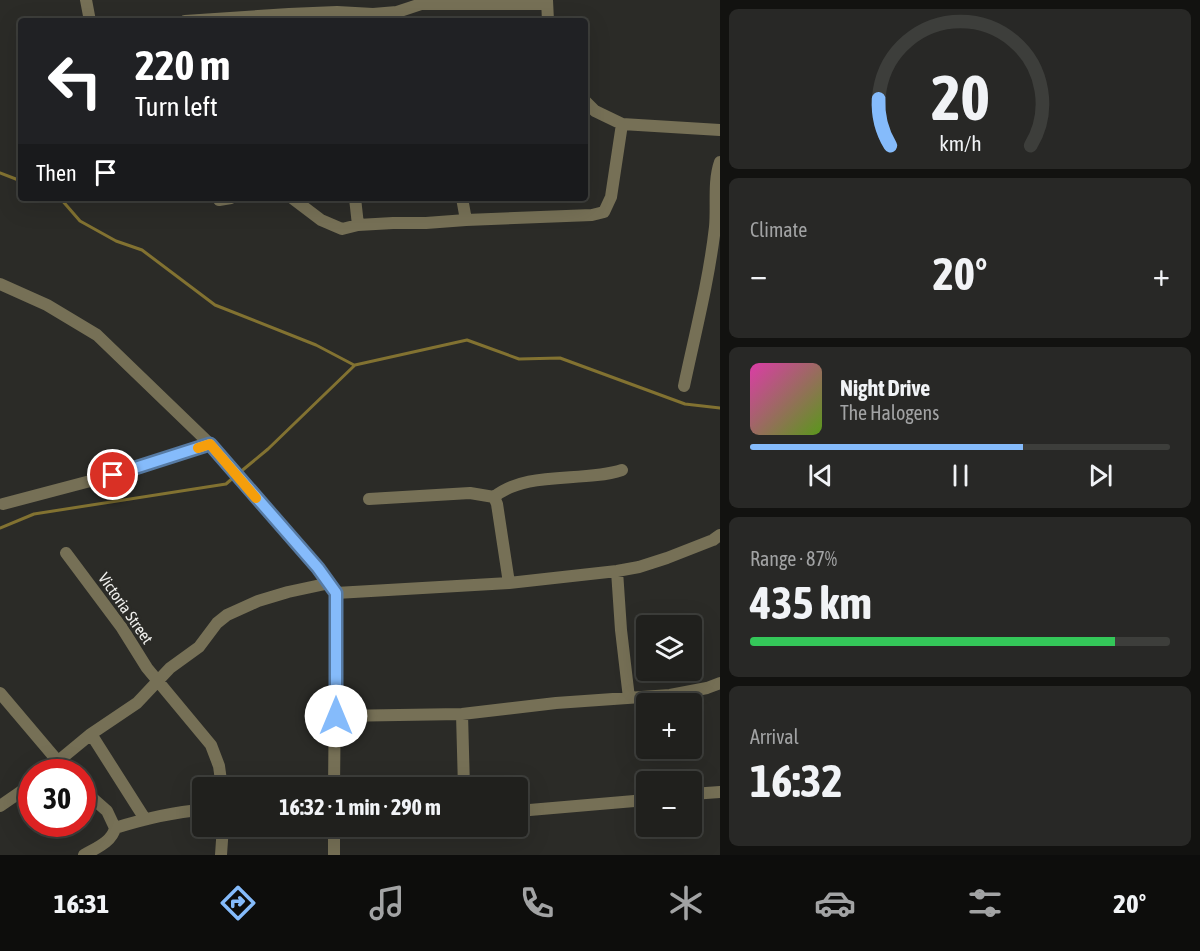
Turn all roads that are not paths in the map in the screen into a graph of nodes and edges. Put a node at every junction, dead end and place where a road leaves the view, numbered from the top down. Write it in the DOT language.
graph roads {
  1 [pos="86,0"];
  2 [pos="421,2"];
  3 [pos="547,2"];
  4 [pos="89,18"];
  5 [pos="230,18"];
  6 [pos="548,18"];
  7 [pos="588,104"];
  8 [pos="622,124"];
  9 [pos="720,130"];
  10 [pos="720,162"];
  11 [pos="296,201"];
  12 [pos="355,201"];
  13 [pos="463,201"];
  14 [pos="466,220"];
  15 [pos="358,225"];
  16 [pos="0,284"];
  17 [pos="684,386"];
  18 [pos="210,444"];
  19 [pos="622,470"];
  20 [pos="494,497"];
  21 [pos="369,499"];
  22 [pos="3,504"];
  23 [pos="720,535"];
  24 [pos="66,553"];
  25 [pos="617,571"];
  26 [pos="509,583"];
  27 [pos="333,588"];
  28 [pos="157,681"];
  29 [pos="720,683"];
  30 [pos="0,693"];
  31 [pos="628,698"];
  32 [pos="462,714"];
  33 [pos="336,716"];
  34 [pos="91,734"];
  35 [pos="56,759"];
  36 [pos="60,759"];
  37 [pos="220,777"];
  38 [pos="334,777"];
  39 [pos="464,777"];
  40 [pos="720,792"];
  41 [pos="702,793"];
  42 [pos="18,794"];
  43 [pos="96,801"];
  44 [pos="636,801"];
  45 [pos="0,806"];
  46 [pos="528,810"];
  47 [pos="192,811"];
  48 [pos="145,819"];
  49 [pos="116,828"];
  50 [pos="222,837"];
  51 [pos="334,837"];
  52 [pos="84,855"];
  53 [pos="221,855"];
  54 [pos="334,855"];
  1 -- 4 [label="street"];
  2 -- 3 [label="street"];
  2 -- 5 [label="street"];
  3 -- 6 [label="street"];
  7 -- 8 [label="street"];
  8 -- 9 [label="street"];
  8 -- 14 [label="street"];
  10 -- 17 [label="street"];
  11 -- 15 [label="street"];
  12 -- 15 [label="street"];
  13 -- 14 [label="street"];
  14 -- 15 [label="street"];
  16 -- 18 [label="street"];
  18 -- 22 [label="street"];
  18 -- 27 [label="street"];
  19 -- 20 [label="street"];
  20 -- 21 [label="street"];
  20 -- 26 [label="street"];
  23 -- 25 [label="street"];
  24 -- 28 [label="street, Victoria Street"];
  25 -- 26 [label="street"];
  25 -- 31 [label="street"];
  26 -- 27 [label="street"];
  27 -- 28 [label="street"];
  27 -- 33 [label="street"];
  28 -- 34 [label="street"];
  28 -- 37 [label="street, Victoria Street"];
  29 -- 31 [label="street"];
  30 -- 35 [label="street"];
  31 -- 32 [label="street"];
  32 -- 33 [label="street"];
  32 -- 39 [label="street"];
  33 -- 38 [label="street"];
  34 -- 36 [label="street"];
  34 -- 48 [label="street"];
  40 -- 41 [label="street"];
  42 -- 45 [label="street"];
  43 -- 49 [label="street"];
  44 -- 46 [label="street"];
  47 -- 48 [label="street"];
  48 -- 49 [label="street"];
  49 -- 52 [label="street"];
  50 -- 53 [label="street"];
  51 -- 54 [label="street"];
}
